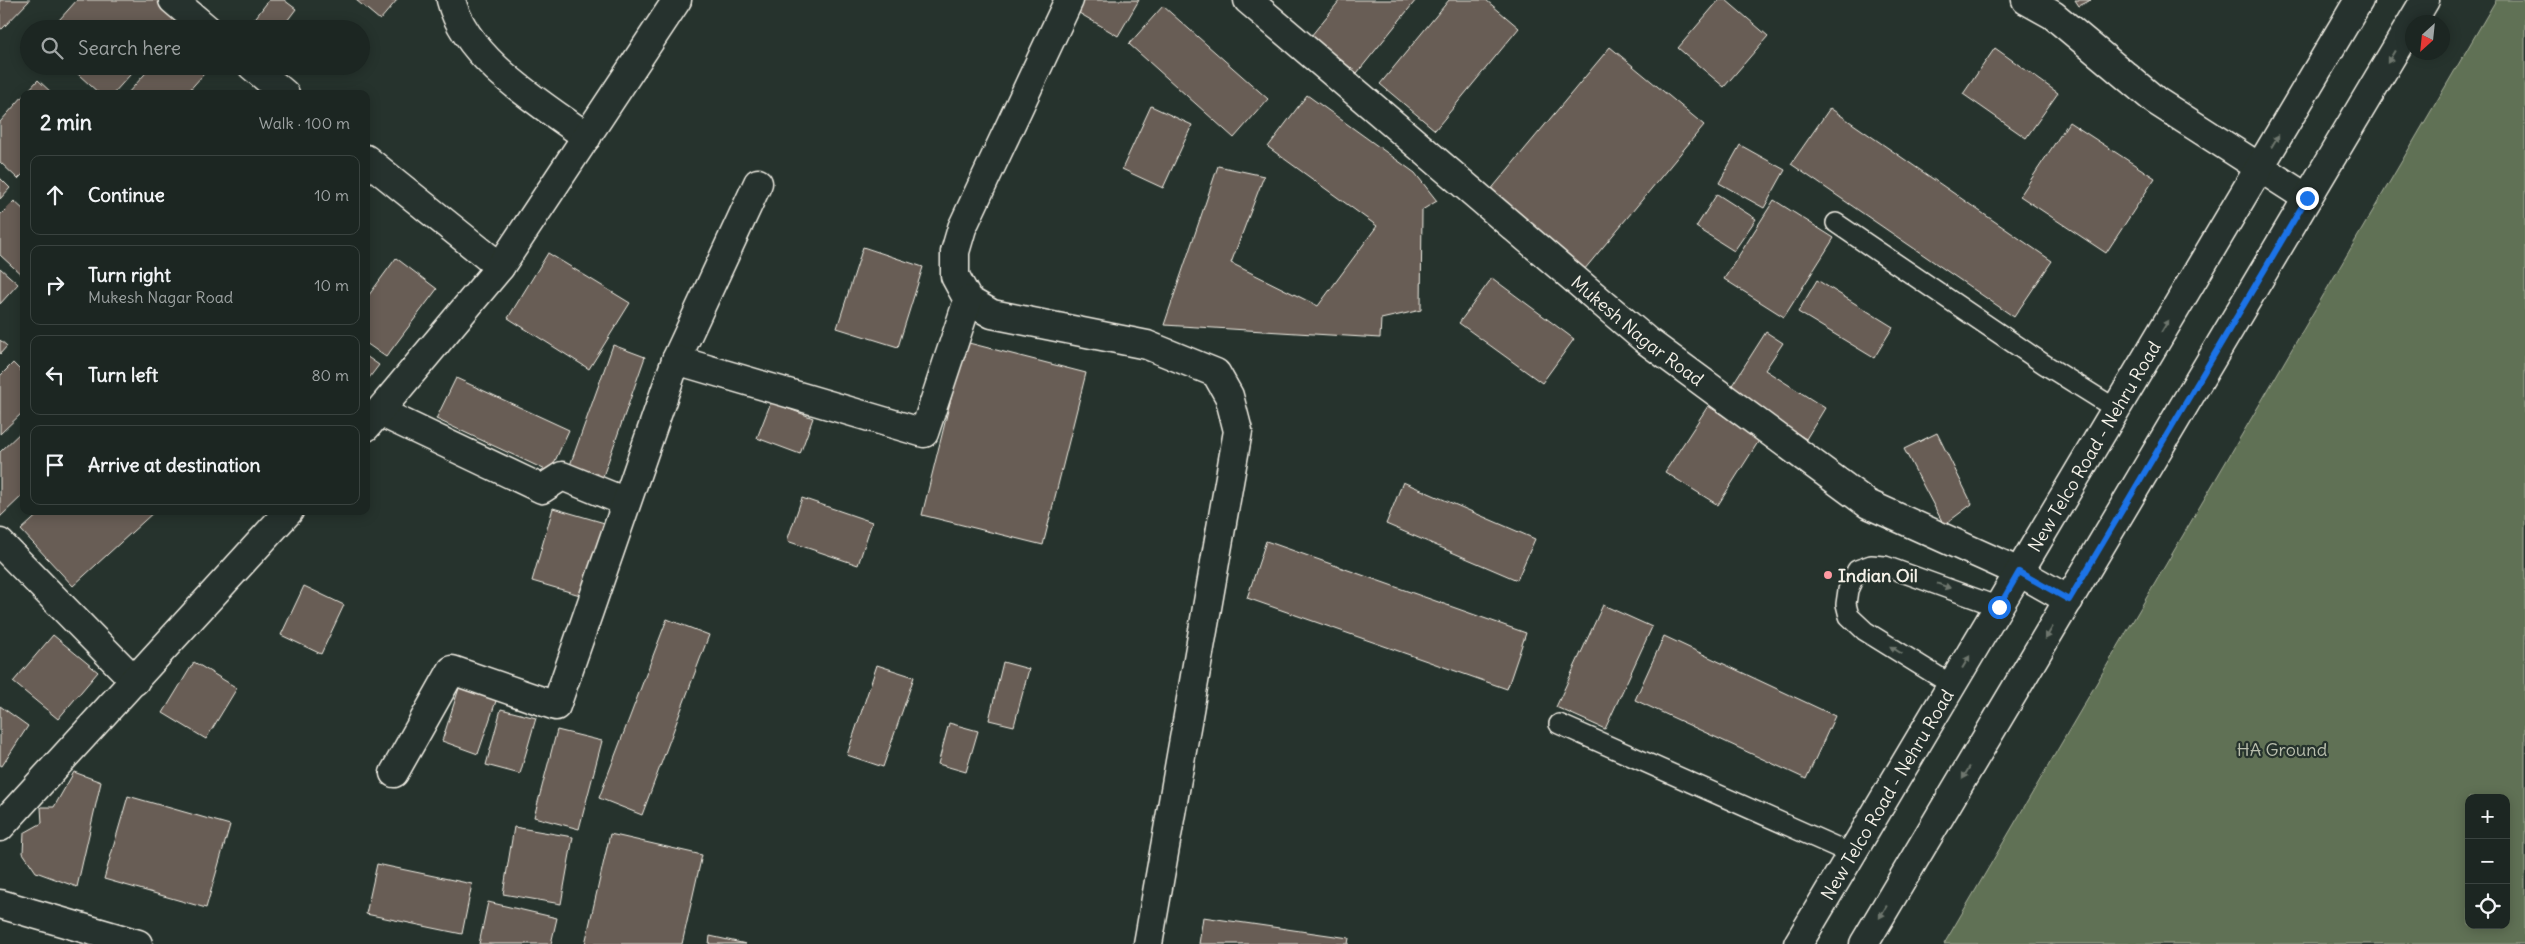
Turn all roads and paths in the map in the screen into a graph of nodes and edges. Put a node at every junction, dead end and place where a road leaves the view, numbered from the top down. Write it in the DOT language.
graph roads {
  1 [pos="173,0"];
  2 [pos="451,0"];
  3 [pos="677,0"];
  4 [pos="1069,0"];
  5 [pos="1248,0"];
  6 [pos="2026,0"];
  7 [pos="2359,0"];
  8 [pos="2425,0"];
  9 [pos="2049,8"];
  10 [pos="196,20"];
  11 [pos="263,75"];
  12 [pos="280,90"];
  13 [pos="587,137"];
  14 [pos="370,162"];
  15 [pos="2260,167"];
  16 [pos="758,183"];
  17 [pos="2307,198"];
  18 [pos="1836,223"];
  19 [pos="500,267"];
  20 [pos="968,300"];
  21 [pos="676,360"];
  22 [pos="2116,409"];
  23 [pos="373,419"];
  24 [pos="626,502"];
  25 [pos="285,515"];
  26 [pos="0,543"];
  27 [pos="2019,572"];
  28 [pos="2069,600"];
  29 [pos="1999,607"];
  30 [pos="135,681"];
  31 [pos="1952,685"];
  32 [pos="1559,724"];
  33 [pos="394,773"];
  34 [pos="0,827"];
  35 [pos="1852,854"];
  36 [pos="0,904"];
  37 [pos="138,944"];
  38 [pos="1148,944"];
  39 [pos="1798,944"];
  40 [pos="1864,944"];
  1 -- 10 [label="street"];
  2 -- 13 [label="street"];
  3 -- 13 [label="street"];
  4 -- 20 [label="street"];
  5 -- 27 [label="street, Mukesh Nagar Road"];
  6 -- 9 [label="street"];
  15 -- 7 [label="street, New Telco Road - Nehru Road, one-way"];
  8 -- 17 [label="street, one-way"];
  9 -- 15 [label="street"];
  11 -- 12 [label="street"];
  13 -- 19 [label="street"];
  14 -- 19 [label="street"];
  15 -- 17 [label="street"];
  22 -- 15 [label="street, New Telco Road - Nehru Road, one-way"];
  16 -- 21 [label="street"];
  17 -- 28 [label="street"];
  18 -- 22 [label="lane"];
  19 -- 23 [label="street"];
  20 -- 21 [label="street"];
  20 -- 38 [label="street"];
  21 -- 24 [label="street"];
  22 -- 27 [label="street, New Telco Road - Nehru Road"];
  23 -- 24 [label="street"];
  24 -- 33 [label="street"];
  25 -- 30 [label="street"];
  26 -- 30 [label="street"];
  27 -- 28 [label="street, Mukesh Nagar Road"];
  27 -- 29 [label="street, New Telco Road - Nehru Road"];
  28 -- 40 [label="street, one-way"];
  31 -- 29 [label="street, New Telco Road - Nehru Road, one-way"];
  31 -- 29 [label="lane, one-way"];
  30 -- 34 [label="street"];
  31 -- 35 [label="street, New Telco Road - Nehru Road"];
  32 -- 35 [label="lane"];
  35 -- 39 [label="street, New Telco Road - Nehru Road"];
  36 -- 37 [label="street"];
}
